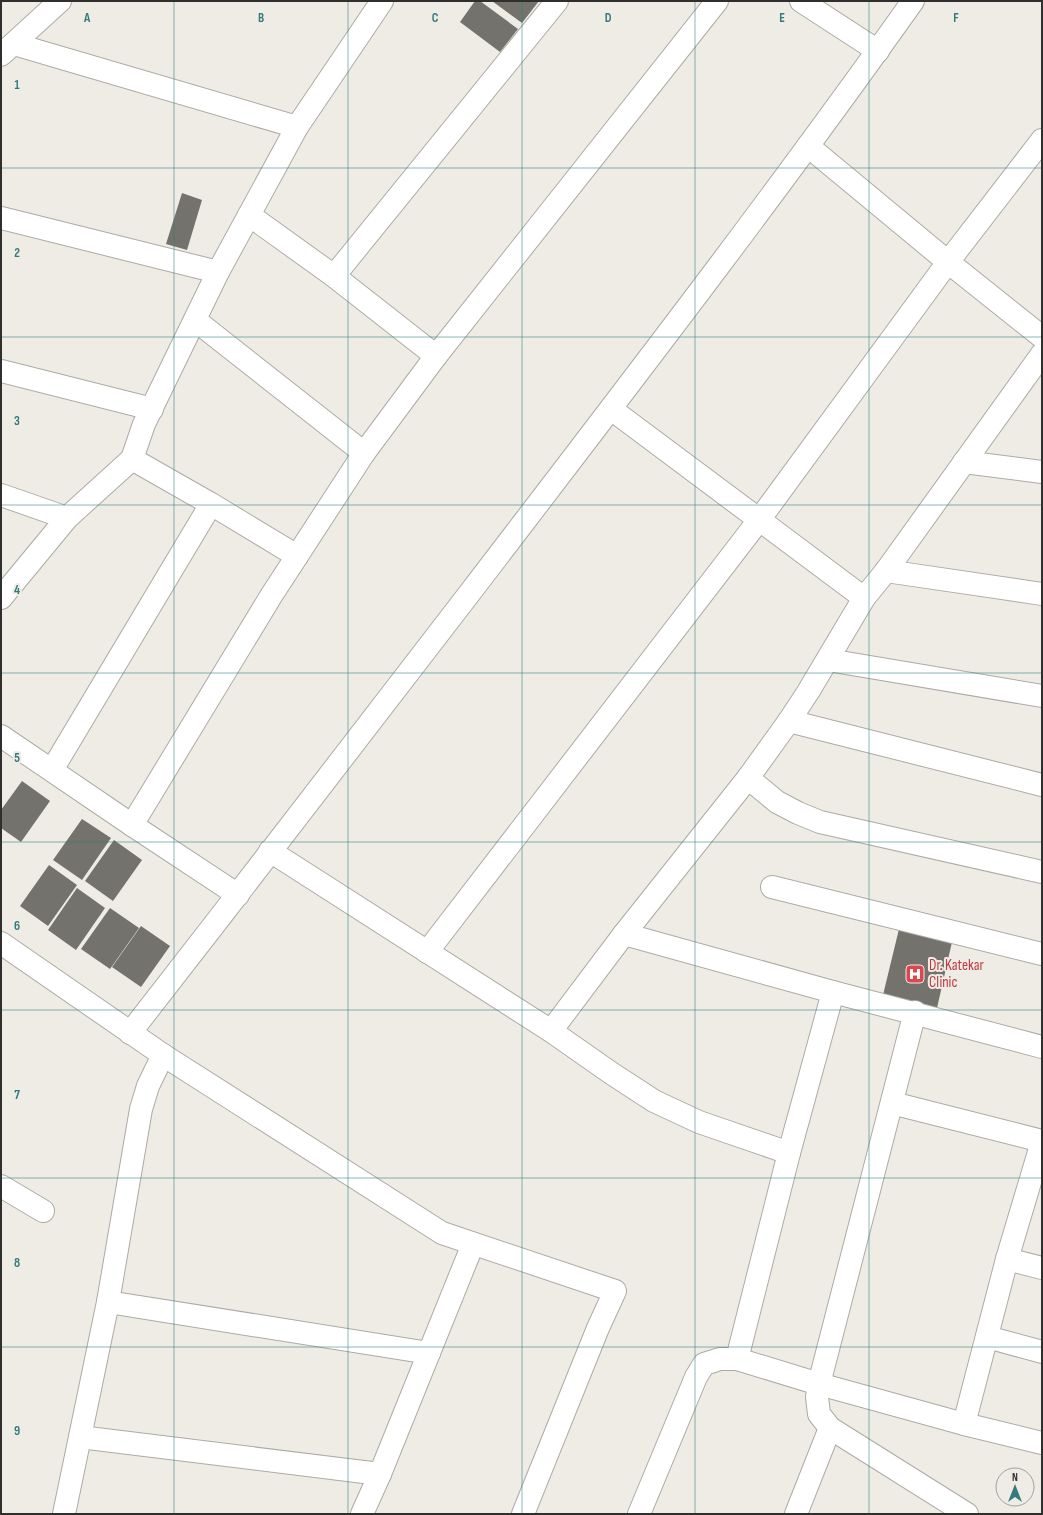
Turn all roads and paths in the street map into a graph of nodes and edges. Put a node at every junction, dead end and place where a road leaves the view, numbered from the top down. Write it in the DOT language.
graph roads {
  1 [pos="60,1"];
  2 [pos="557,1"];
  3 [pos="717,1"];
  4 [pos="801,1"];
  5 [pos="913,1"];
  6 [pos="375,3"];
  7 [pos="7,50"];
  8 [pos="878,51"];
  9 [pos="297,127"];
  10 [pos="1042,140"];
  11 [pos="808,146"];
  12 [pos="249,215"];
  13 [pos="1,218"];
  14 [pos="948,262"];
  15 [pos="218,272"];
  16 [pos="334,276"];
  17 [pos="195,320"];
  18 [pos="1042,337"];
  19 [pos="1042,354"];
  20 [pos="436,356"];
  21 [pos="1,371"];
  22 [pos="152,409"];
  23 [pos="611,409"];
  24 [pos="364,452"];
  25 [pos="132,459"];
  26 [pos="964,462"];
  27 [pos="1042,472"];
  28 [pos="1,495"];
  29 [pos="211,504"];
  30 [pos="67,518"];
  31 [pos="759,520"];
  32 [pos="297,556"];
  33 [pos="886,571"];
  34 [pos="1042,594"];
  35 [pos="1,598"];
  36 [pos="864,598"];
  37 [pos="828,660"];
  38 [pos="1042,696"];
  39 [pos="789,721"];
  40 [pos="1,736"];
  41 [pos="52,770"];
  42 [pos="748,778"];
  43 [pos="1042,785"];
  44 [pos="132,825"];
  45 [pos="270,851"];
  46 [pos="1042,872"];
  47 [pos="772,887"];
  48 [pos="238,895"];
  49 [pos="624,934"];
  50 [pos="1,943"];
  51 [pos="427,952"];
  52 [pos="1042,954"];
  53 [pos="833,992"];
  54 [pos="915,1012"];
  55 [pos="551,1031"];
  56 [pos="130,1033"];
  57 [pos="1042,1047"];
  58 [pos="163,1055"];
  59 [pos="892,1103"];
  60 [pos="1042,1142"];
  61 [pos="789,1153"];
  62 [pos="1037,1177"];
  63 [pos="1,1186"];
  64 [pos="43,1211"];
  65 [pos="473,1244"];
  66 [pos="1008,1259"];
  67 [pos="1042,1268"];
  68 [pos="108,1302"];
  69 [pos="987,1337"];
  70 [pos="1042,1352"];
  71 [pos="429,1353"];
  72 [pos="738,1359"];
  73 [pos="819,1384"];
  74 [pos="964,1424"];
  75 [pos="830,1428"];
  76 [pos="80,1437"];
  77 [pos="1042,1443"];
  78 [pos="380,1474"];
  79 [pos="956,1511"];
  80 [pos="64,1514"];
  81 [pos="362,1514"];
  82 [pos="523,1514"];
  83 [pos="640,1514"];
  84 [pos="796,1514"];
  1 -- 7 [label="street"];
  2 -- 16 [label="street"];
  3 -- 20 [label="street"];
  4 -- 8 [label="street"];
  5 -- 8 [label="street"];
  6 -- 9 [label="street"];
  7 -- 9 [label="street"];
  8 -- 11 [label="street"];
  9 -- 12 [label="street"];
  10 -- 14 [label="street"];
  11 -- 14 [label="street"];
  11 -- 23 [label="street"];
  12 -- 15 [label="street"];
  12 -- 16 [label="street"];
  13 -- 15 [label="street"];
  14 -- 18 [label="street"];
  14 -- 31 [label="street"];
  15 -- 17 [label="street"];
  16 -- 20 [label="street"];
  17 -- 22 [label="street"];
  17 -- 24 [label="street"];
  19 -- 26 [label="street"];
  20 -- 24 [label="street"];
  21 -- 22 [label="street"];
  22 -- 25 [label="street"];
  23 -- 31 [label="street"];
  23 -- 45 [label="street"];
  24 -- 32 [label="street"];
  25 -- 29 [label="street"];
  25 -- 30 [label="street"];
  26 -- 27 [label="street"];
  26 -- 33 [label="street"];
  28 -- 30 [label="street"];
  29 -- 32 [label="street"];
  29 -- 41 [label="street"];
  30 -- 35 [label="street"];
  31 -- 36 [label="street"];
  31 -- 51 [label="street"];
  32 -- 44 [label="street"];
  33 -- 34 [label="street"];
  33 -- 36 [label="street"];
  36 -- 37 [label="street"];
  37 -- 38 [label="street"];
  37 -- 39 [label="street"];
  39 -- 42 [label="street"];
  39 -- 43 [label="street"];
  40 -- 41 [label="street"];
  41 -- 44 [label="street"];
  42 -- 46 [label="street"];
  42 -- 49 [label="street"];
  44 -- 48 [label="street"];
  45 -- 48 [label="street"];
  45 -- 51 [label="street"];
  47 -- 52 [label="street"];
  48 -- 56 [label="street"];
  49 -- 53 [label="street"];
  49 -- 55 [label="street"];
  50 -- 56 [label="street"];
  51 -- 55 [label="street"];
  53 -- 54 [label="street"];
  53 -- 61 [label="street"];
  54 -- 57 [label="street"];
  54 -- 59 [label="street"];
  55 -- 61 [label="street"];
  56 -- 58 [label="street"];
  58 -- 65 [label="street"];
  58 -- 68 [label="street"];
  59 -- 60 [label="street"];
  59 -- 73 [label="street"];
  60 -- 62 [label="street"];
  61 -- 72 [label="street"];
  62 -- 66 [label="street"];
  63 -- 64 [label="street"];
  65 -- 71 [label="street"];
  65 -- 82 [label="street"];
  66 -- 67 [label="street"];
  66 -- 69 [label="street"];
  68 -- 71 [label="street"];
  68 -- 76 [label="street"];
  69 -- 70 [label="street"];
  69 -- 74 [label="street"];
  71 -- 78 [label="street"];
  72 -- 73 [label="street"];
  72 -- 83 [label="street"];
  73 -- 74 [label="street"];
  73 -- 75 [label="street"];
  74 -- 77 [label="street"];
  75 -- 79 [label="street"];
  75 -- 84 [label="street"];
  76 -- 78 [label="street"];
  76 -- 80 [label="street"];
  78 -- 81 [label="street"];
}
